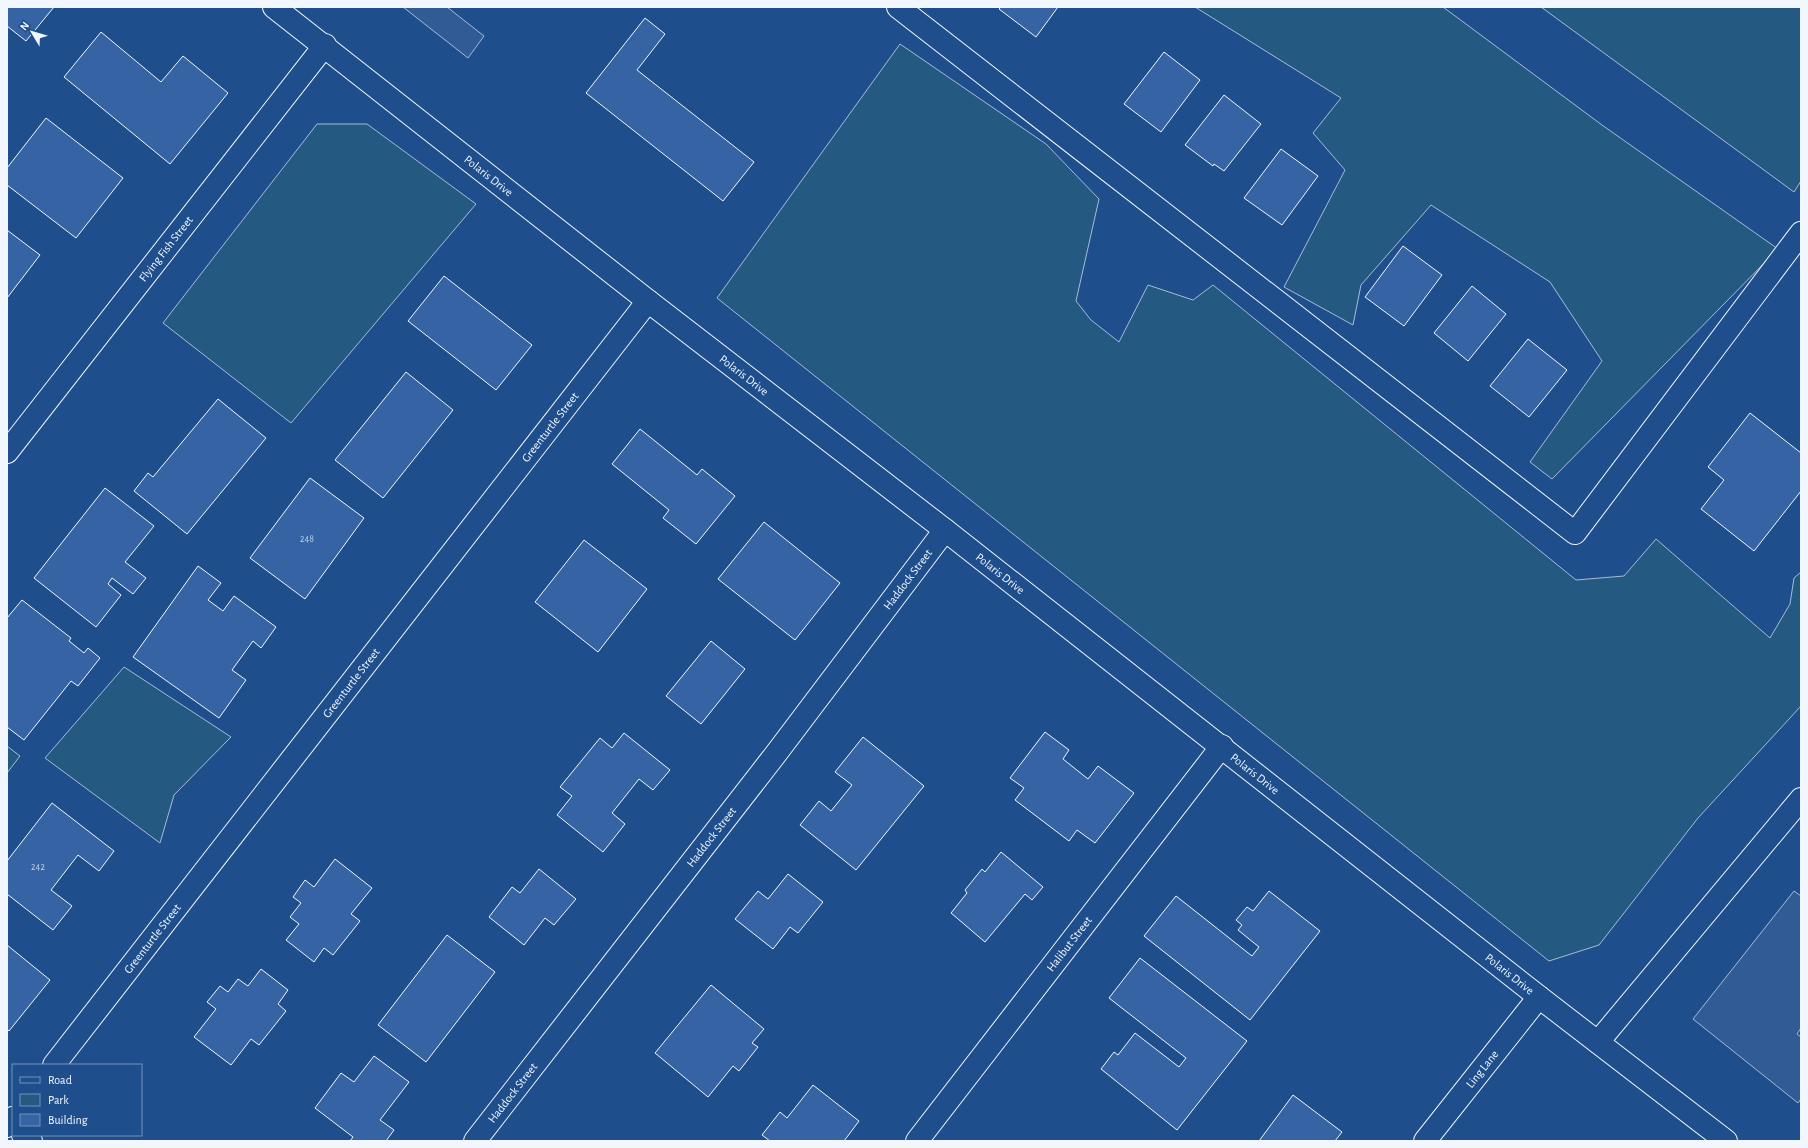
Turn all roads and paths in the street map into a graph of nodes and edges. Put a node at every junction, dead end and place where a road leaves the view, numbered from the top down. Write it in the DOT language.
graph roads {
  1 [pos="274,7"];
  2 [pos="898,7"];
  3 [pos="325,45"];
  4 [pos="1801,233"];
  5 [pos="648,301"];
  6 [pos="7,452"];
  7 [pos="945,530"];
  8 [pos="1222,746"];
  9 [pos="1801,799"];
  10 [pos="1539,997"];
  11 [pos="1598,1042"];
  12 [pos="55,1064"];
  13 [pos="475,1141"];
  14 [pos="917,1141"];
  15 [pos="1425,1141"];
  16 [pos="1726,1141"];
  1 -- 3 [label="street, Polaris Drive"];
  2 -- 4 [label="street"];
  3 -- 5 [label="street, Polaris Drive"];
  3 -- 6 [label="street, Flying Fish Street"];
  5 -- 7 [label="street, Polaris Drive"];
  5 -- 12 [label="street, Greenturtle Street"];
  7 -- 8 [label="street, Polaris Drive"];
  7 -- 13 [label="street, Haddock Street"];
  8 -- 10 [label="street, Polaris Drive"];
  8 -- 14 [label="street, Halibut Street"];
  9 -- 11 [label="street"];
  10 -- 11 [label="street, Polaris Drive"];
  10 -- 15 [label="street, Ling Lane"];
  11 -- 16 [label="street, Polaris Drive"];
}
